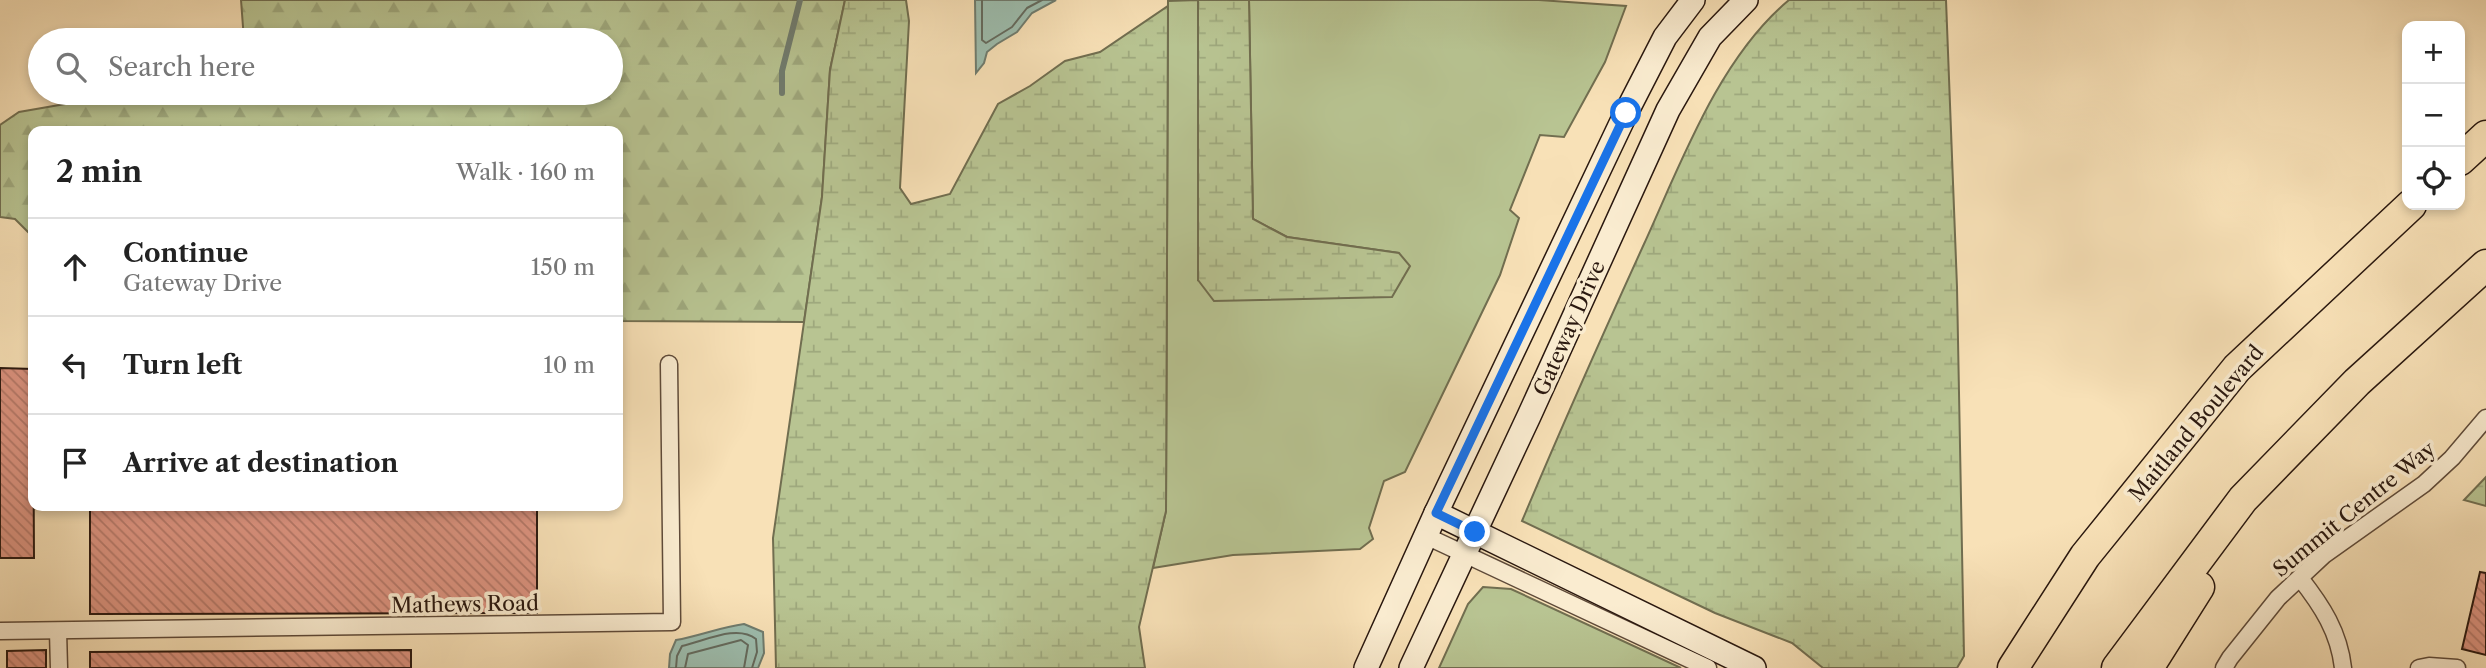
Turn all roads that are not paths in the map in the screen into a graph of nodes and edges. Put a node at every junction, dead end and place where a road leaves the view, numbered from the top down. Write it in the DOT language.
graph roads {
  1 [pos="1693,0"];
  2 [pos="1746,0"];
  3 [pos="2486,136"];
  4 [pos="2465,155"];
  5 [pos="2406,210"];
  6 [pos="2486,265"];
  7 [pos="669,364"];
  8 [pos="2357,382"];
  9 [pos="2486,418"];
  10 [pos="1436,513"];
  11 [pos="1475,532"];
  12 [pos="1426,536"];
  13 [pos="1465,553"];
  14 [pos="2300,578"];
  15 [pos="0,631"];
  16 [pos="58,631"];
  17 [pos="59,668"];
  18 [pos="1366,668"];
  19 [pos="1411,668"];
  20 [pos="1708,668"];
  21 [pos="1754,668"];
  22 [pos="2013,668"];
  23 [pos="2117,668"];
  24 [pos="2148,668"];
  25 [pos="2224,668"];
  26 [pos="2343,668"];
  27 [pos="2419,668"];
  28 [pos="2457,668"];
  1 -- 10 [label="street, Gateway Drive"];
  2 -- 11 [label="street, Gateway Drive"];
  3 -- 4 [label="highway"];
  5 -- 22 [label="highway, Maitland Boulevard"];
  6 -- 8 [label="highway"];
  7 -- 16 [label="street, Mathews Road"];
  8 -- 23 [label="highway"];
  8 -- 24 [label="highway"];
  9 -- 14 [label="street, Summit Centre Way"];
  10 -- 11 [label="street"];
  10 -- 12 [label="street, Gateway Drive"];
  11 -- 13 [label="street, Gateway Drive"];
  11 -- 21 [label="street"];
  12 -- 13 [label="street"];
  12 -- 18 [label="street, Gateway Drive"];
  13 -- 19 [label="street, Gateway Drive"];
  13 -- 20 [label="street"];
  14 -- 25 [label="street, Summit Centre Way"];
  14 -- 26 [label="street"];
  15 -- 16 [label="street, Mathews Road"];
  16 -- 17 [label="street"];
  27 -- 28 [label="street"];
}
